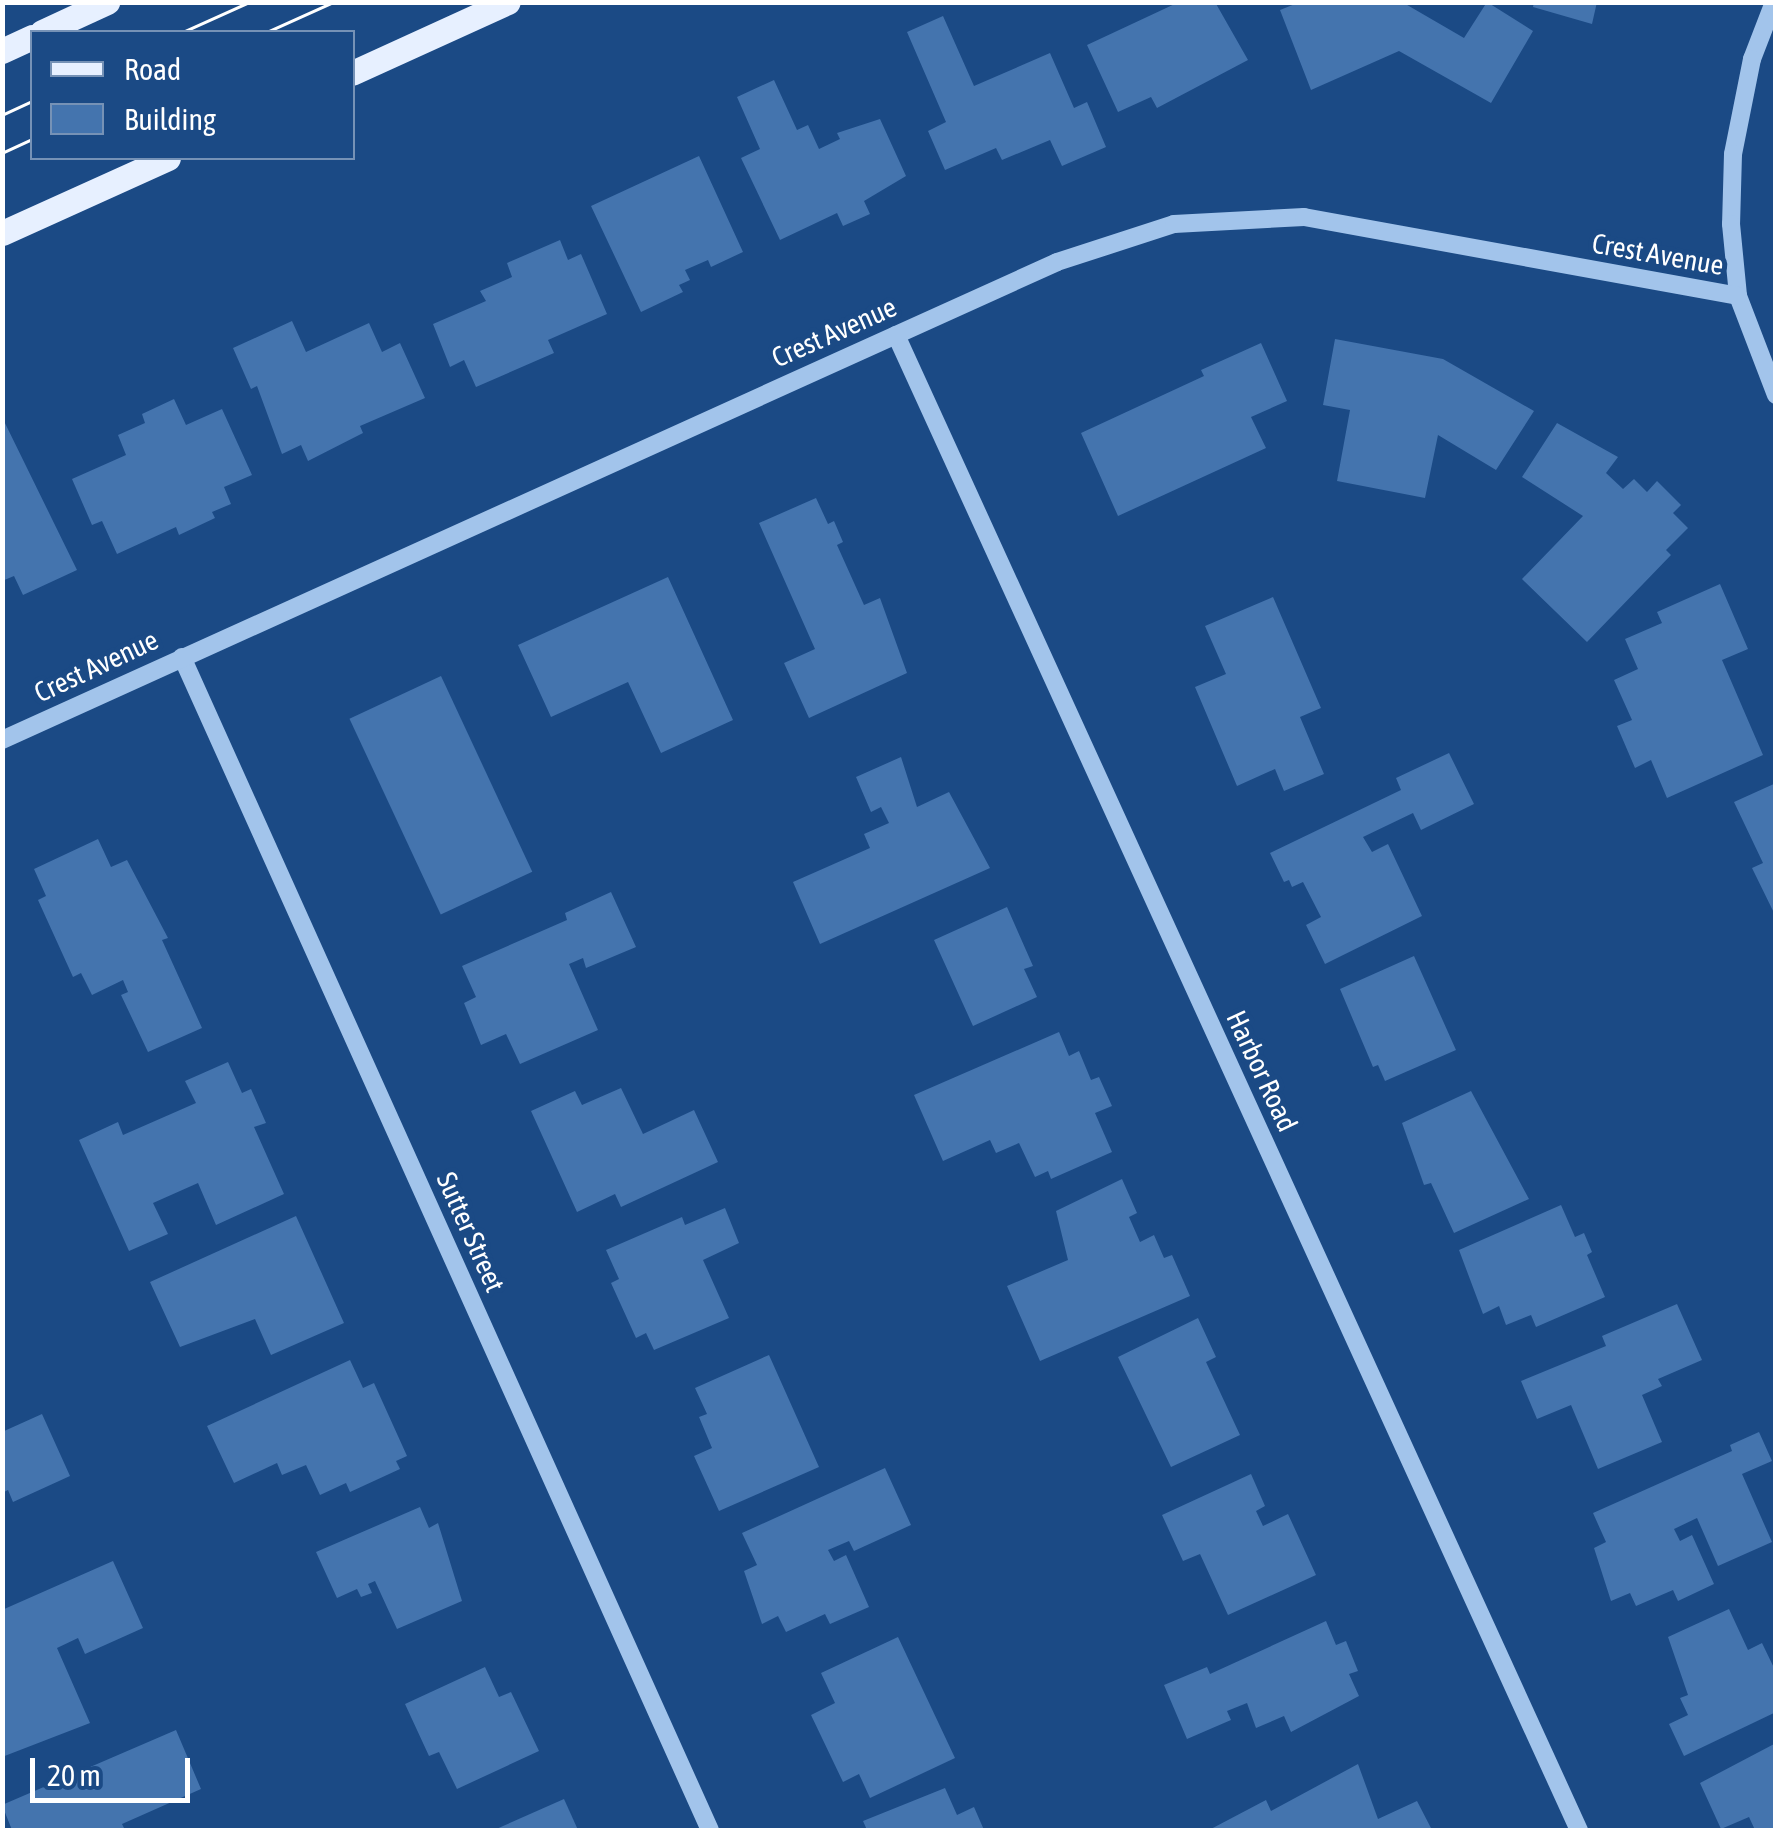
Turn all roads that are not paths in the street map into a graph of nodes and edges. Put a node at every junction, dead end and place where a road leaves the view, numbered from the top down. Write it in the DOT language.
graph roads {
  1 [pos="108,2"];
  2 [pos="508,2"];
  3 [pos="1774,2"];
  4 [pos="46,30"];
  5 [pos="30,38"];
  6 [pos="2,51"];
  7 [pos="355,72"];
  8 [pos="164,160"];
  9 [pos="2,233"];
  10 [pos="1738,296"];
  11 [pos="896,335"];
  12 [pos="1776,395"];
  13 [pos="182,657"];
  14 [pos="2,740"];
  15 [pos="710,1830"];
  16 [pos="1579,1830"];
  1 -- 4 [label="main road"];
  2 -- 7 [label="main road"];
  3 -- 10 [label="street"];
  5 -- 6 [label="main road"];
  8 -- 9 [label="main road"];
  10 -- 11 [label="street, Crest Avenue"];
  10 -- 12 [label="street"];
  11 -- 13 [label="street, Crest Avenue"];
  11 -- 16 [label="street, Harbor Road"];
  13 -- 14 [label="street, Crest Avenue"];
  13 -- 15 [label="street, Sutter Street"];
}
